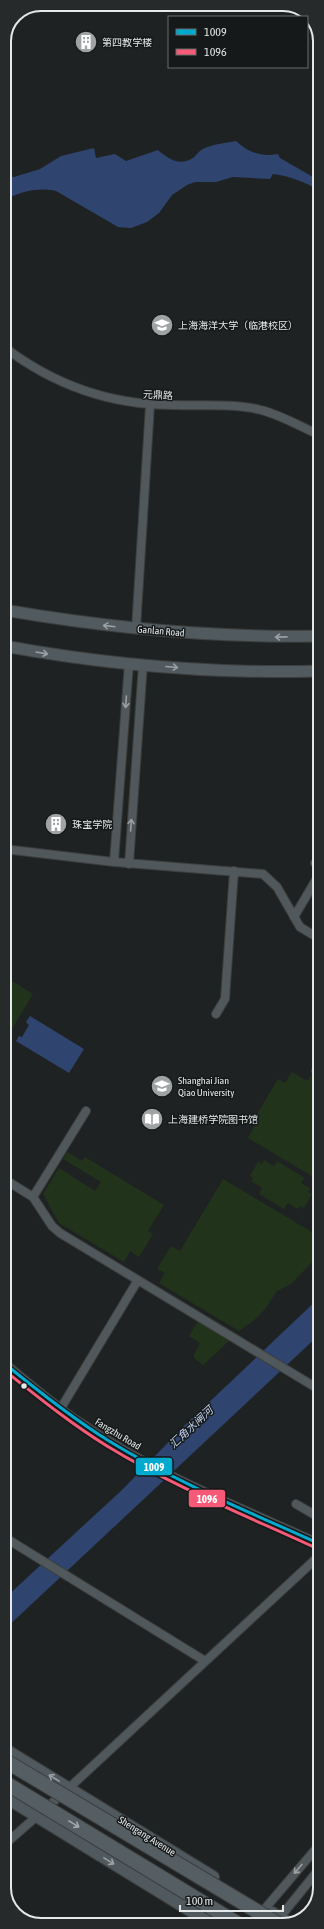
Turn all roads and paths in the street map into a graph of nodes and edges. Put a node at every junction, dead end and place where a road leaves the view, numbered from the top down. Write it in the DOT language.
graph roads {
  1 [pos="11,352"];
  2 [pos="150,405"];
  3 [pos="313,432"];
  4 [pos="11,611"];
  5 [pos="136,629"];
  6 [pos="313,636"];
  7 [pos="11,647"];
  8 [pos="129,663"];
  9 [pos="143,664"];
  10 [pos="313,671"];
  11 [pos="118,809"];
  12 [pos="133,810"];
  13 [pos="11,850"];
  14 [pos="114,862"];
  15 [pos="129,864"];
  16 [pos="234,870"];
  17 [pos="313,885"];
  18 [pos="294,916"];
  19 [pos="313,935"];
  20 [pos="216,1014"];
  21 [pos="86,1111"];
  22 [pos="11,1183"];
  23 [pos="33,1197"];
  24 [pos="138,1280"];
  25 [pos="11,1369"];
  26 [pos="313,1386"];
  27 [pos="61,1408"];
  28 [pos="296,1504"];
  29 [pos="313,1514"];
  30 [pos="11,1541"];
  31 [pos="313,1541"];
  32 [pos="313,1561"];
  33 [pos="205,1661"];
  34 [pos="11,1752"];
  35 [pos="11,1764"];
  36 [pos="11,1786"];
  37 [pos="69,1788"];
  38 [pos="11,1800"];
  39 [pos="37,1816"];
  40 [pos="11,1839"];
  41 [pos="313,1852"];
  42 [pos="313,1877"];
  43 [pos="264,1909"];
  44 [pos="203,1918"];
  45 [pos="228,1918"];
  46 [pos="257,1918"];
  47 [pos="273,1918"];
  48 [pos="275,1918"];
  49 [pos="284,1918"];
  1 -- 2 [label="street, 元鼎路"];
  2 -- 3 [label="street, 元鼎路"];
  2 -- 5 [label="street"];
  5 -- 4 [label="main road, Ganlan Road, one-way"];
  6 -- 5 [label="main road, Ganlan Road, one-way"];
  7 -- 8 [label="main road, one-way"];
  8 -- 9 [label="main road"];
  8 -- 11 [label="street, one-way"];
  9 -- 10 [label="main road, one-way"];
  9 -- 12 [label="street"];
  11 -- 12 [label="street"];
  11 -- 14 [label="street"];
  15 -- 12 [label="street, one-way"];
  13 -- 14 [label="street"];
  14 -- 15 [label="street"];
  15 -- 16 [label="street"];
  16 -- 18 [label="street"];
  16 -- 20 [label="street"];
  17 -- 18 [label="street"];
  18 -- 19 [label="street"];
  21 -- 23 [label="street"];
  22 -- 23 [label="street"];
  23 -- 24 [label="street"];
  24 -- 26 [label="street"];
  24 -- 27 [label="street"];
  25 -- 27 [label="street, Fangzhu Road"];
  27 -- 31 [label="street, Fangzhu Road"];
  28 -- 29 [label="street"];
  30 -- 33 [label="street"];
  32 -- 33 [label="street"];
  33 -- 37 [label="street"];
  37 -- 34 [label="main road, Shengang Avenue, one-way"];
  35 -- 47 [label="highway, bridge"];
  36 -- 45 [label="highway, one-way, bridge"];
  37 -- 39 [label="street"];
  37 -- 43 [label="main road, Shengang Avenue"];
  38 -- 39 [label="main road"];
  39 -- 40 [label="street"];
  39 -- 44 [label="main road, one-way"];
  41 -- 43 [label="street, one-way"];
  42 -- 49 [label="street"];
  43 -- 46 [label="street"];
  43 -- 48 [label="main road, Shengang Avenue"];
}
